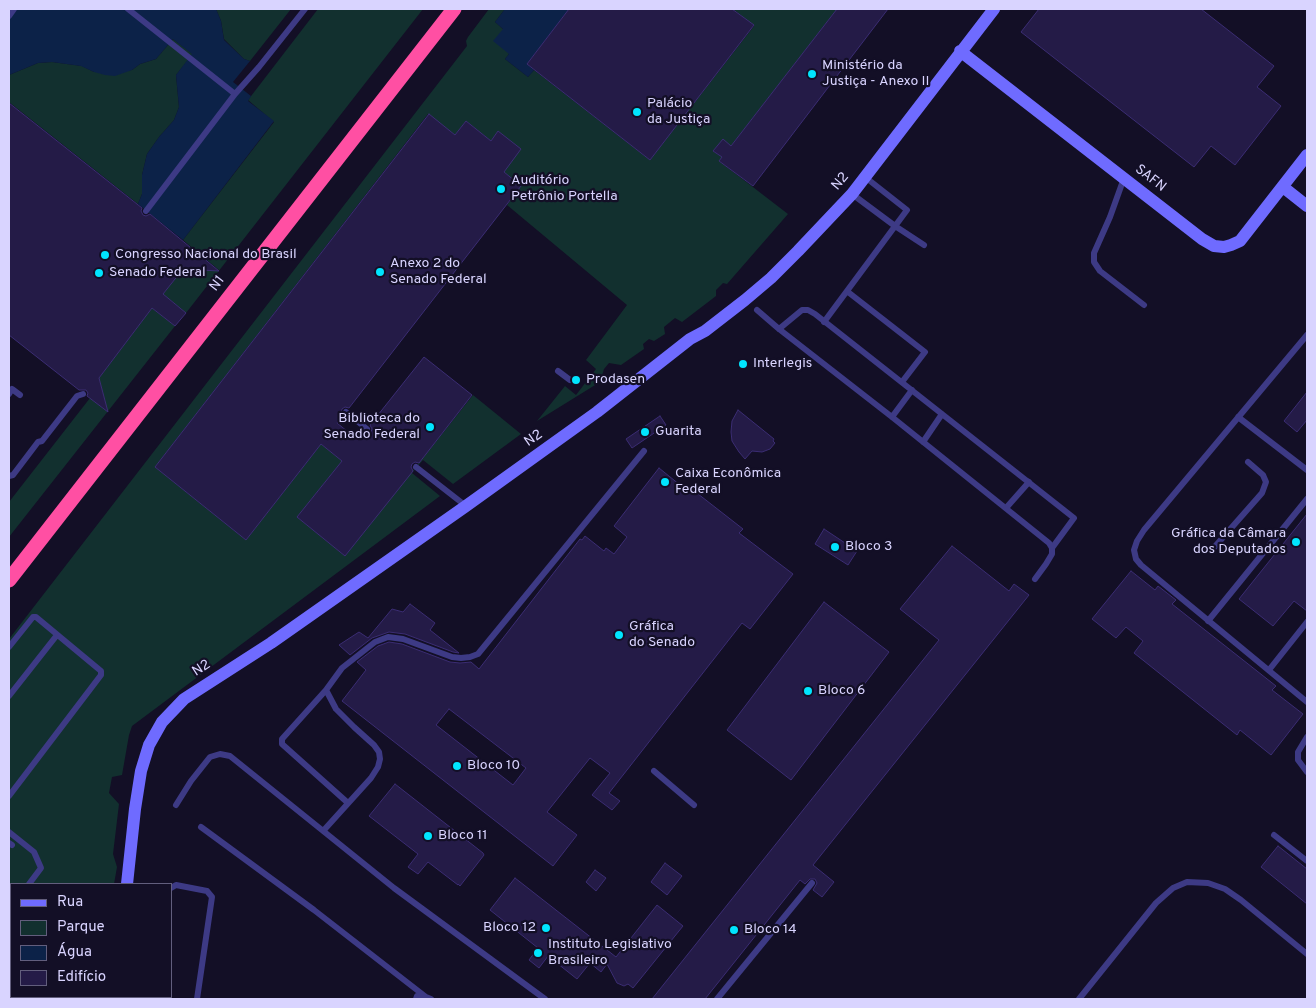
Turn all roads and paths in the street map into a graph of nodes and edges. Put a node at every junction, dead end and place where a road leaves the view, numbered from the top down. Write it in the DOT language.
graph roads {
  1 [pos="14,9"];
  2 [pos="128,9"];
  3 [pos="304,9"];
  4 [pos="454,9"];
  5 [pos="994,9"];
  6 [pos="9,16"];
  7 [pos="960,51"];
  8 [pos="236,94"];
  9 [pos="1307,155"];
  10 [pos="865,177"];
  11 [pos="1124,178"];
  12 [pos="1283,187"];
  13 [pos="852,194"];
  14 [pos="1307,206"];
  15 [pos="146,210"];
  16 [pos="896,226"];
  17 [pos="924,245"];
  18 [pos="848,292"];
  19 [pos="1144,304"];
  20 [pos="757,310"];
  21 [pos="824,322"];
  22 [pos="779,329"];
  23 [pos="1307,336"];
  24 [pos="558,371"];
  25 [pos="570,380"];
  26 [pos="902,382"];
  27 [pos="912,390"];
  28 [pos="9,394"];
  29 [pos="83,394"];
  30 [pos="20,395"];
  31 [pos="346,412"];
  32 [pos="942,414"];
  33 [pos="892,417"];
  34 [pos="1238,417"];
  35 [pos="367,429"];
  36 [pos="923,442"];
  37 [pos="644,451"];
  38 [pos="1248,462"];
  39 [pos="416,467"];
  40 [pos="1307,470"];
  41 [pos="9,476"];
  42 [pos="1029,482"];
  43 [pos="1307,499"];
  44 [pos="466,506"];
  45 [pos="1006,508"];
  46 [pos="1052,548"];
  47 [pos="1211,551"];
  48 [pos="1035,579"];
  49 [pos="9,580"];
  50 [pos="1208,621"];
  51 [pos="1307,622"];
  52 [pos="57,635"];
  53 [pos="9,647"];
  54 [pos="1268,670"];
  55 [pos="326,690"];
  56 [pos="9,696"];
  57 [pos="1307,702"];
  58 [pos="1307,737"];
  59 [pos="654,771"];
  60 [pos="1307,772"];
  61 [pos="10,792"];
  62 [pos="348,803"];
  63 [pos="176,805"];
  64 [pos="694,805"];
  65 [pos="200,827"];
  66 [pos="324,830"];
  67 [pos="9,832"];
  68 [pos="1274,835"];
  69 [pos="1307,861"];
  70 [pos="30,883"];
  71 [pos="127,883"];
  72 [pos="812,883"];
  73 [pos="172,887"];
  74 [pos="1307,954"];
  75 [pos="428,998"];
  76 [pos="197,999"];
  77 [pos="416,999"];
  78 [pos="545,999"];
  79 [pos="717,999"];
  80 [pos="1079,999"];
  1 -- 6 [label="lane"];
  2 -- 8 [label="lane"];
  3 -- 8 [label="lane"];
  4 -- 49 [label="highway, N1"];
  5 -- 7 [label="main road, N2"];
  7 -- 10 [label="main road, N2"];
  7 -- 11 [label="main road, SAFN"];
  8 -- 15 [label="lane"];
  9 -- 12 [label="main road, SAFN"];
  10 -- 13 [label="main road, N2"];
  10 -- 16 [label="lane"];
  11 -- 12 [label="main road, SAFN"];
  11 -- 19 [label="lane"];
  12 -- 14 [label="main road"];
  13 -- 16 [label="lane"];
  13 -- 44 [label="main road, N2"];
  16 -- 17 [label="lane"];
  16 -- 18 [label="lane"];
  18 -- 21 [label="lane"];
  18 -- 26 [label="lane"];
  20 -- 22 [label="lane"];
  21 -- 22 [label="lane"];
  21 -- 26 [label="lane"];
  22 -- 33 [label="lane"];
  23 -- 34 [label="lane"];
  24 -- 25 [label="lane"];
  26 -- 27 [label="lane"];
  27 -- 32 [label="lane"];
  27 -- 33 [label="lane"];
  28 -- 30 [label="lane"];
  29 -- 41 [label="lane"];
  31 -- 35 [label="lane"];
  32 -- 36 [label="lane"];
  32 -- 42 [label="lane"];
  33 -- 36 [label="lane"];
  34 -- 40 [label="lane"];
  34 -- 50 [label="lane"];
  36 -- 45 [label="lane"];
  37 -- 55 [label="lane"];
  38 -- 47 [label="lane"];
  39 -- 44 [label="lane"];
  42 -- 45 [label="lane"];
  42 -- 46 [label="lane"];
  43 -- 50 [label="lane"];
  44 -- 71 [label="main road, N2"];
  45 -- 46 [label="lane"];
  46 -- 48 [label="lane"];
  50 -- 54 [label="lane"];
  51 -- 54 [label="lane"];
  52 -- 53 [label="lane"];
  52 -- 56 [label="lane"];
  52 -- 61 [label="lane"];
  54 -- 57 [label="lane"];
  55 -- 62 [label="lane"];
  55 -- 62 [label="lane"];
  58 -- 60 [label="lane"];
  59 -- 64 [label="lane"];
  62 -- 66 [label="lane"];
  63 -- 66 [label="lane"];
  65 -- 75 [label="lane"];
  66 -- 78 [label="lane"];
  67 -- 70 [label="lane"];
  68 -- 69 [label="lane"];
  72 -- 79 [label="lane"];
  73 -- 76 [label="lane"];
  74 -- 80 [label="lane"];
  75 -- 77 [label="lane"];
}
